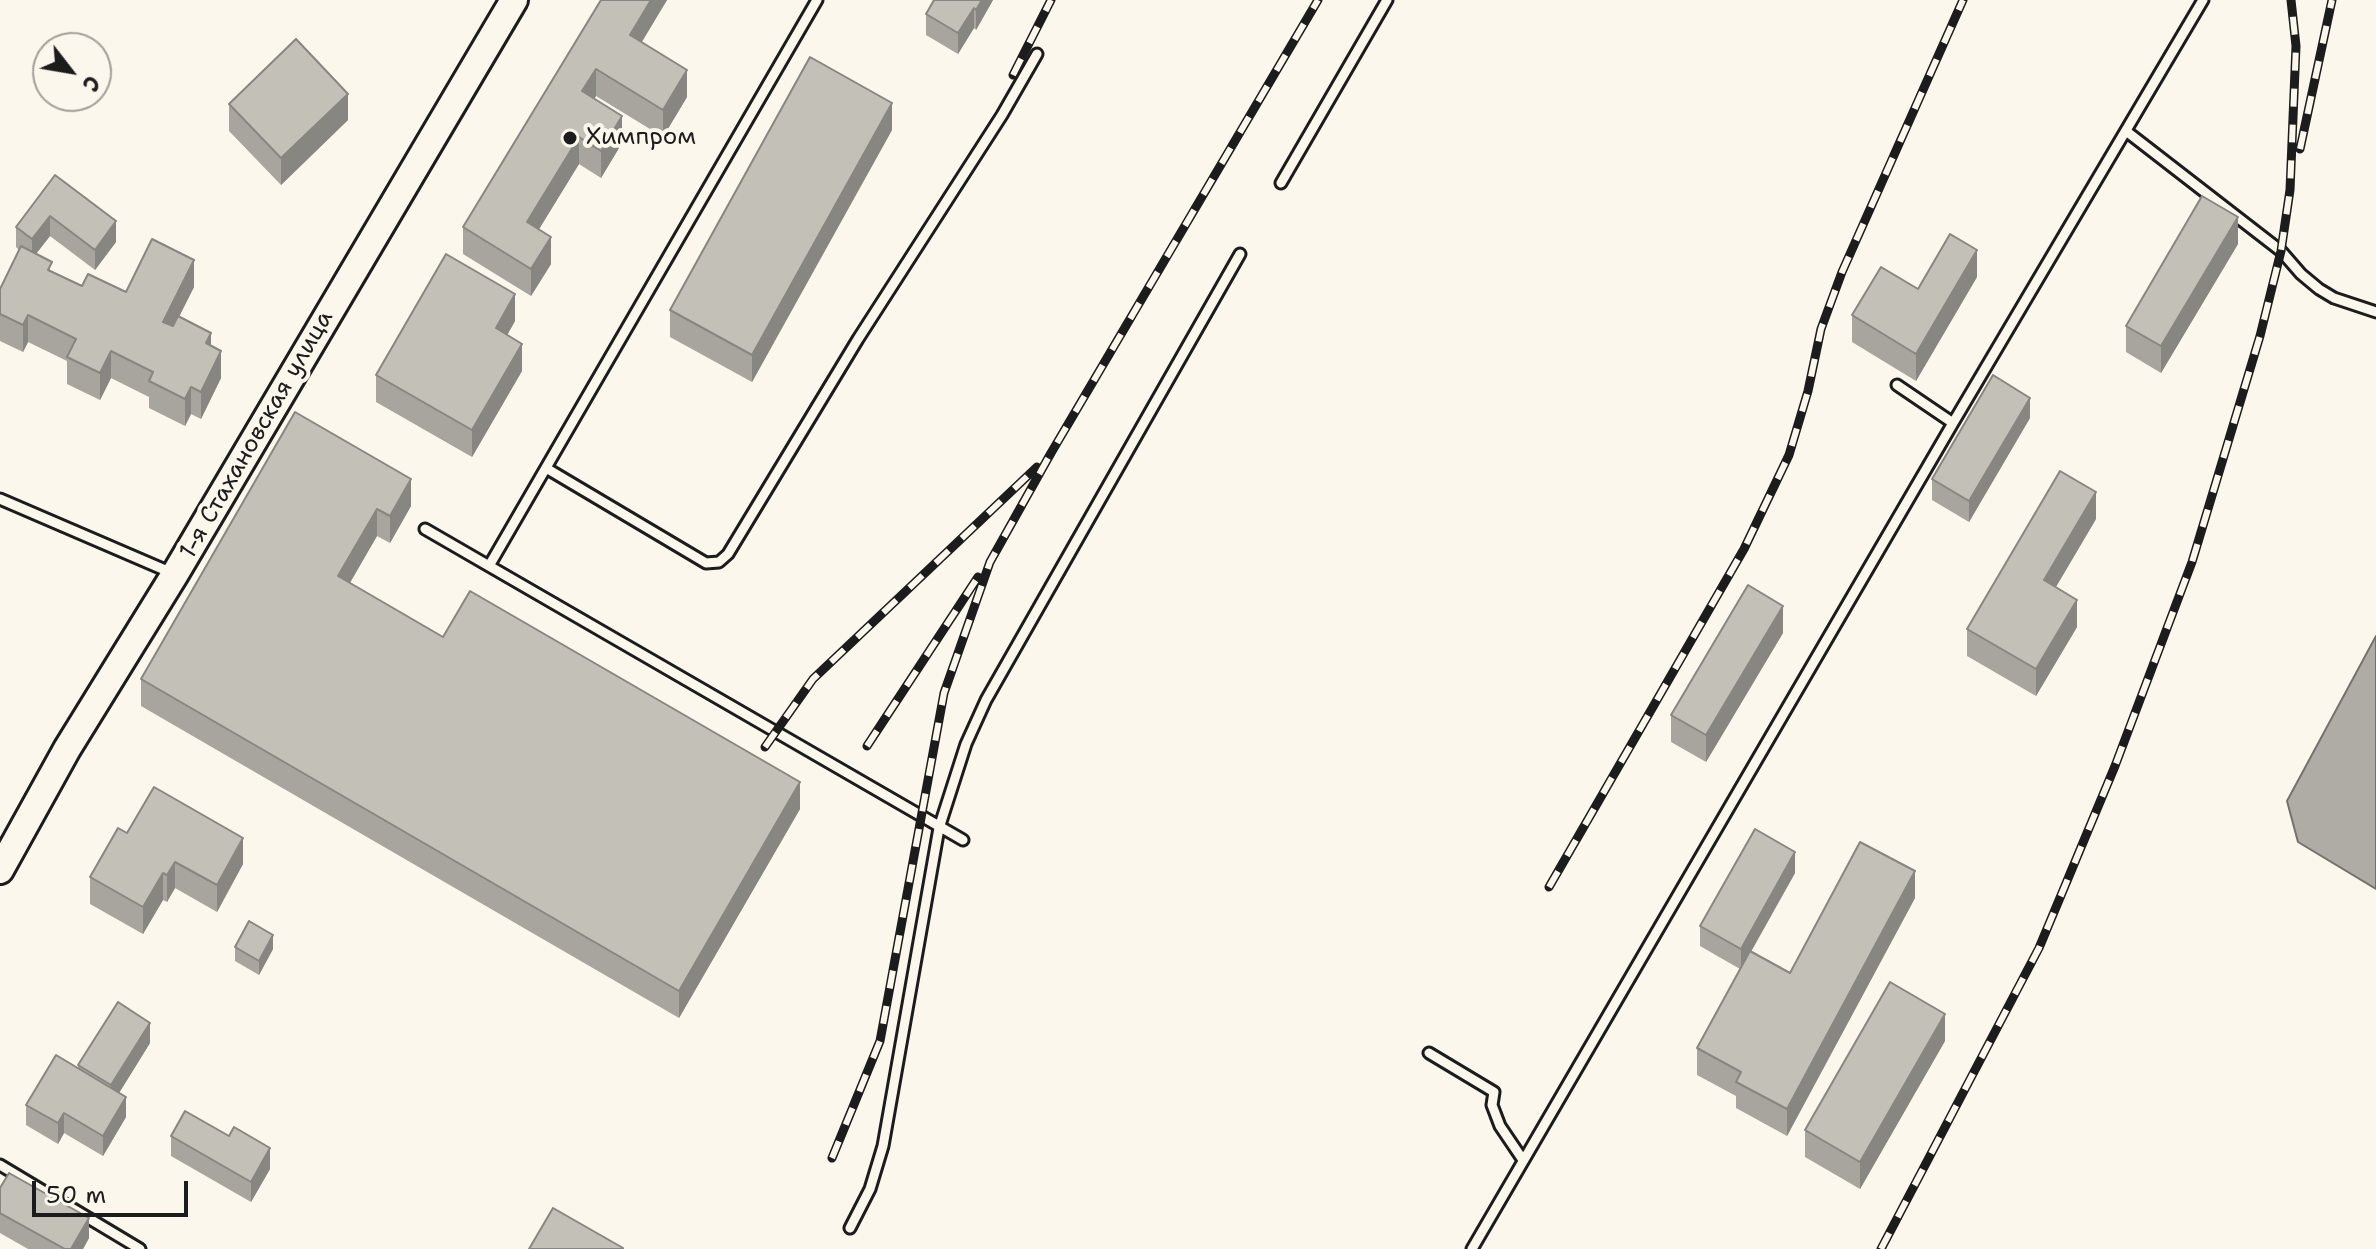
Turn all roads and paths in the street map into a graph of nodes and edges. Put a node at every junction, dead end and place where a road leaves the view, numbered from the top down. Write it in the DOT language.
graph roads {
  1 [pos="514,0"];
  2 [pos="817,0"];
  3 [pos="1387,0"];
  4 [pos="2203,0"];
  5 [pos="1037,54"];
  6 [pos="2126,131"];
  7 [pos="1281,183"];
  8 [pos="1240,254"];
  9 [pos="2376,312"];
  10 [pos="1897,385"];
  11 [pos="1953,423"];
  12 [pos="546,468"];
  13 [pos="0,499"];
  14 [pos="425,529"];
  15 [pos="489,566"];
  16 [pos="175,574"];
  17 [pos="939,828"];
  18 [pos="963,840"];
  19 [pos="0,870"];
  20 [pos="1429,1053"];
  21 [pos="1523,1160"];
  22 [pos="0,1165"];
  23 [pos="850,1228"];
  24 [pos="140,1249"];
  25 [pos="1472,1249"];
  1 -- 16 [label="main road, 1-я Стахановская улица"];
  2 -- 12 [label="lane"];
  3 -- 7 [label="lane"];
  4 -- 6 [label="lane"];
  5 -- 12 [label="lane"];
  6 -- 9 [label="lane"];
  6 -- 11 [label="lane"];
  8 -- 17 [label="lane"];
  10 -- 11 [label="lane"];
  11 -- 21 [label="lane"];
  12 -- 15 [label="lane"];
  13 -- 16 [label="lane"];
  14 -- 15 [label="lane"];
  15 -- 17 [label="lane"];
  16 -- 19 [label="main road, 1-я Стахановская улица"];
  17 -- 18 [label="lane"];
  17 -- 23 [label="lane"];
  20 -- 21 [label="lane"];
  21 -- 25 [label="lane"];
  22 -- 24 [label="lane"];
}
